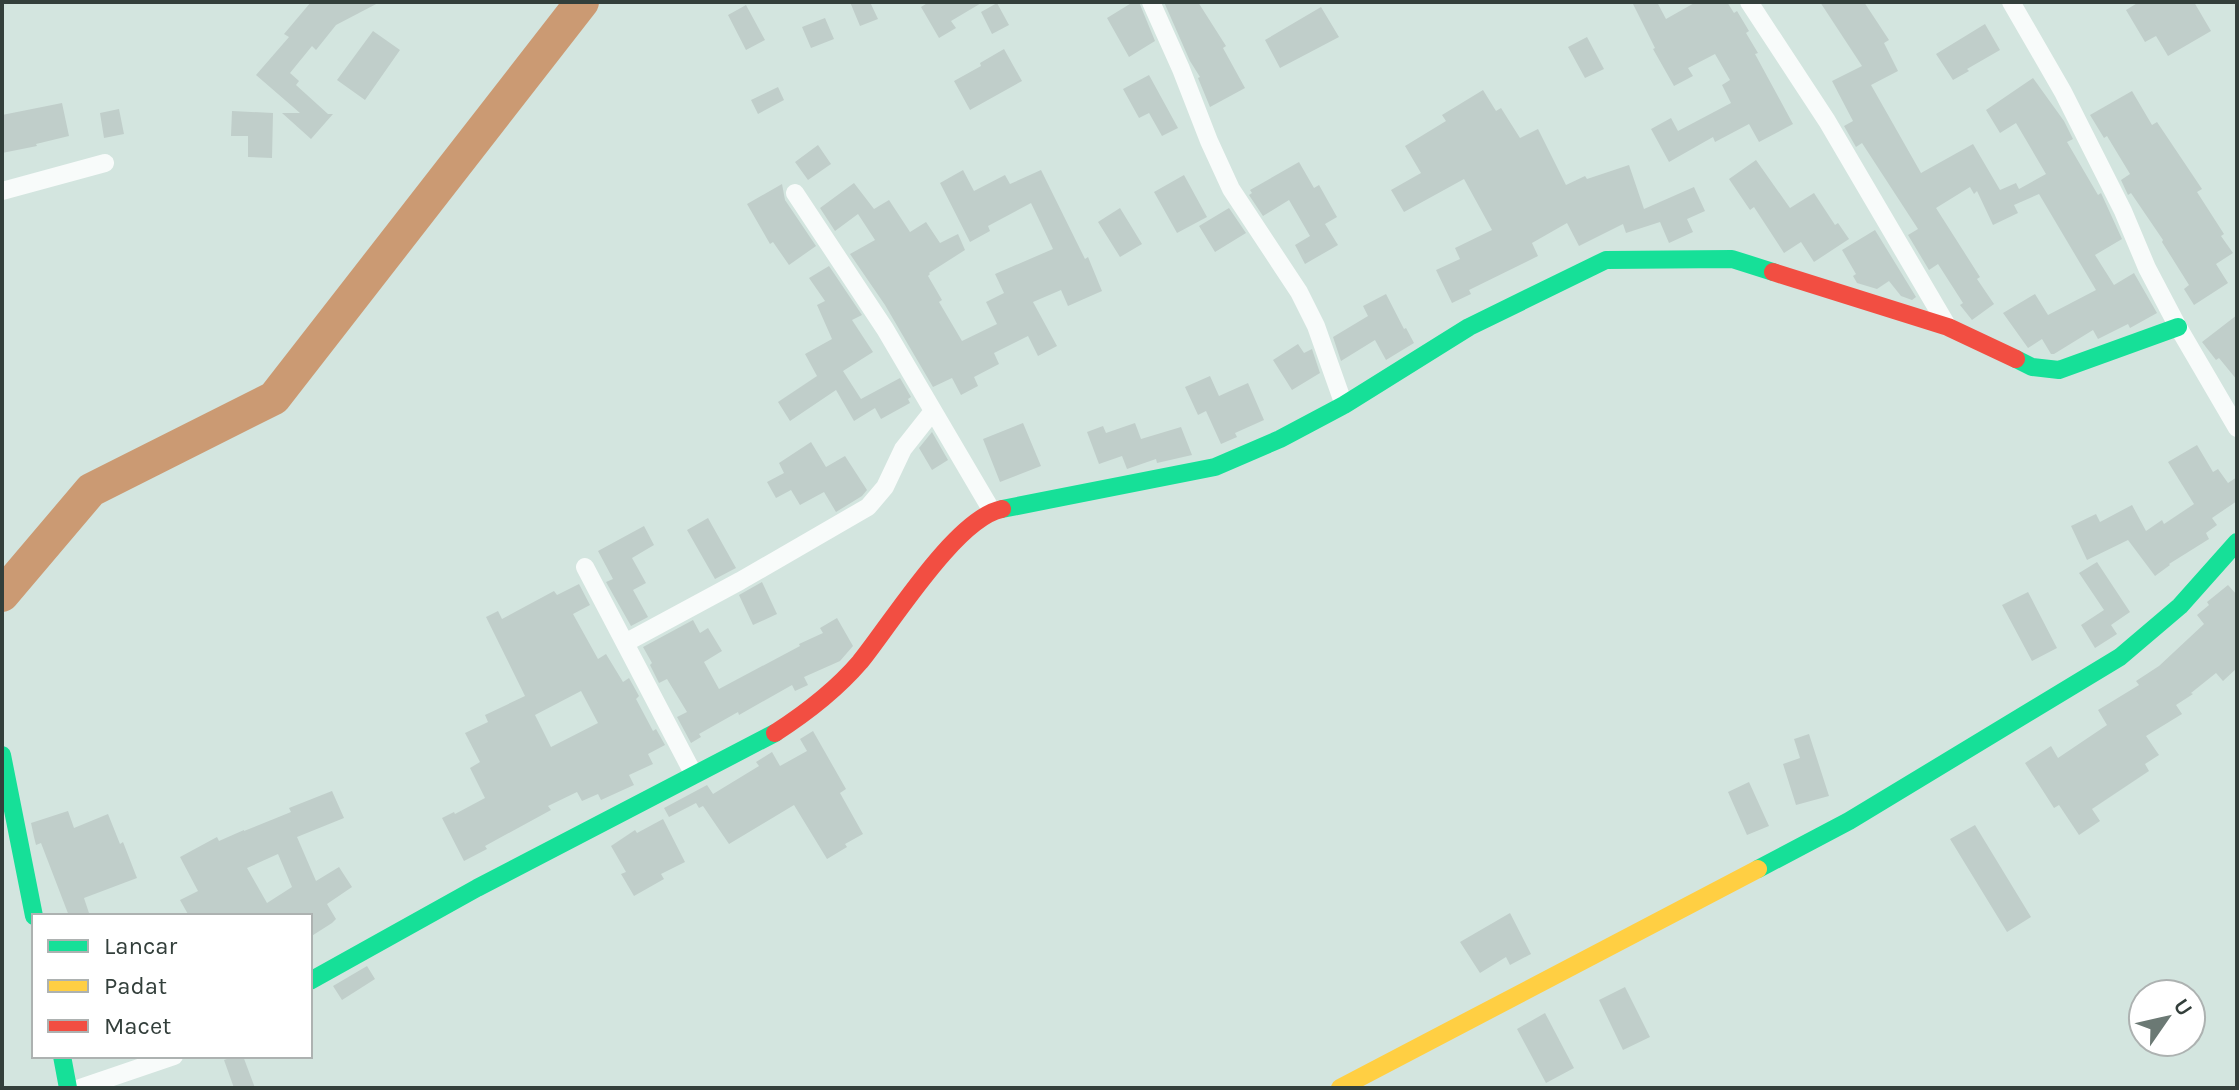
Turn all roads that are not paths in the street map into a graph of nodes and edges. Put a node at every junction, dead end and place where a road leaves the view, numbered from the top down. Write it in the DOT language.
graph roads {
  1 [pos="1151,2"];
  2 [pos="1749,2"];
  3 [pos="2011,2"];
  4 [pos="105,163"];
  5 [pos="2,191"];
  6 [pos="795,193"];
  7 [pos="1948,327"];
  8 [pos="2178,327"];
  9 [pos="1344,405"];
  10 [pos="933,411"];
  11 [pos="2237,428"];
  12 [pos="992,511"];
  13 [pos="2234,553"];
  14 [pos="585,567"];
  15 [pos="625,643"];
  16 [pos="2,755"];
  17 [pos="694,775"];
  18 [pos="34,914"];
  19 [pos="312,980"];
  20 [pos="62,1058"];
  21 [pos="168,1058"];
  22 [pos="68,1088"];
  23 [pos="80,1088"];
  24 [pos="1340,1088"];
  1 -- 9 [label="street"];
  2 -- 7 [label="street"];
  3 -- 8 [label="street"];
  4 -- 5 [label="street"];
  6 -- 10 [label="street"];
  7 -- 8 [label="street"];
  7 -- 9 [label="street"];
  8 -- 11 [label="street"];
  9 -- 12 [label="street"];
  10 -- 12 [label="street"];
  10 -- 15 [label="street"];
  12 -- 17 [label="street"];
  13 -- 24 [label="street"];
  14 -- 15 [label="street"];
  15 -- 17 [label="street"];
  16 -- 18 [label="street"];
  17 -- 19 [label="street"];
  20 -- 22 [label="street"];
  21 -- 23 [label="street"];
}
